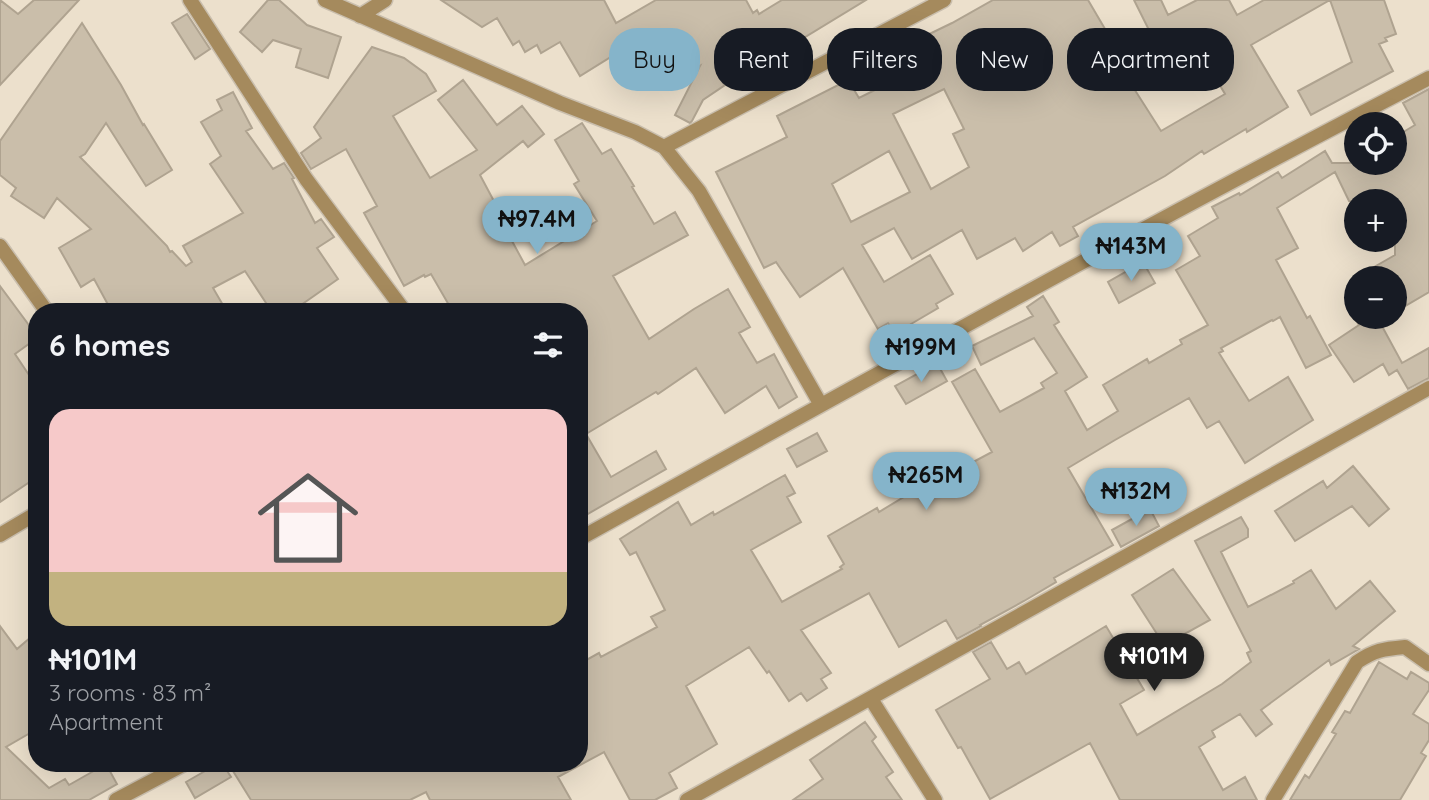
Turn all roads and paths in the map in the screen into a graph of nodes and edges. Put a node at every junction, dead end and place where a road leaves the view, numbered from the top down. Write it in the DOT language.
graph roads {
  1 [pos="190,0"];
  2 [pos="325,0"];
  3 [pos="385,0"];
  4 [pos="944,0"];
  5 [pos="360,16"];
  6 [pos="1429,78"];
  7 [pos="664,148"];
  8 [pos="0,246"];
  9 [pos="41,303"];
  10 [pos="398,303"];
  11 [pos="1429,388"];
  12 [pos="821,405"];
  13 [pos="28,518"];
  14 [pos="588,534"];
  15 [pos="0,535"];
  16 [pos="1429,664"];
  17 [pos="870,699"];
  18 [pos="170,772"];
  19 [pos="116,800"];
  20 [pos="687,800"];
  21 [pos="935,800"];
  22 [pos="1273,800"];
  1 -- 10 [label="street"];
  2 -- 5 [label="street"];
  3 -- 5 [label="street"];
  4 -- 7 [label="street"];
  5 -- 7 [label="street"];
  6 -- 12 [label="street"];
  7 -- 12 [label="street"];
  8 -- 9 [label="street"];
  11 -- 17 [label="street"];
  12 -- 14 [label="street"];
  13 -- 15 [label="street"];
  16 -- 22 [label="street"];
  17 -- 20 [label="street"];
  17 -- 21 [label="street"];
  18 -- 19 [label="street"];
}
